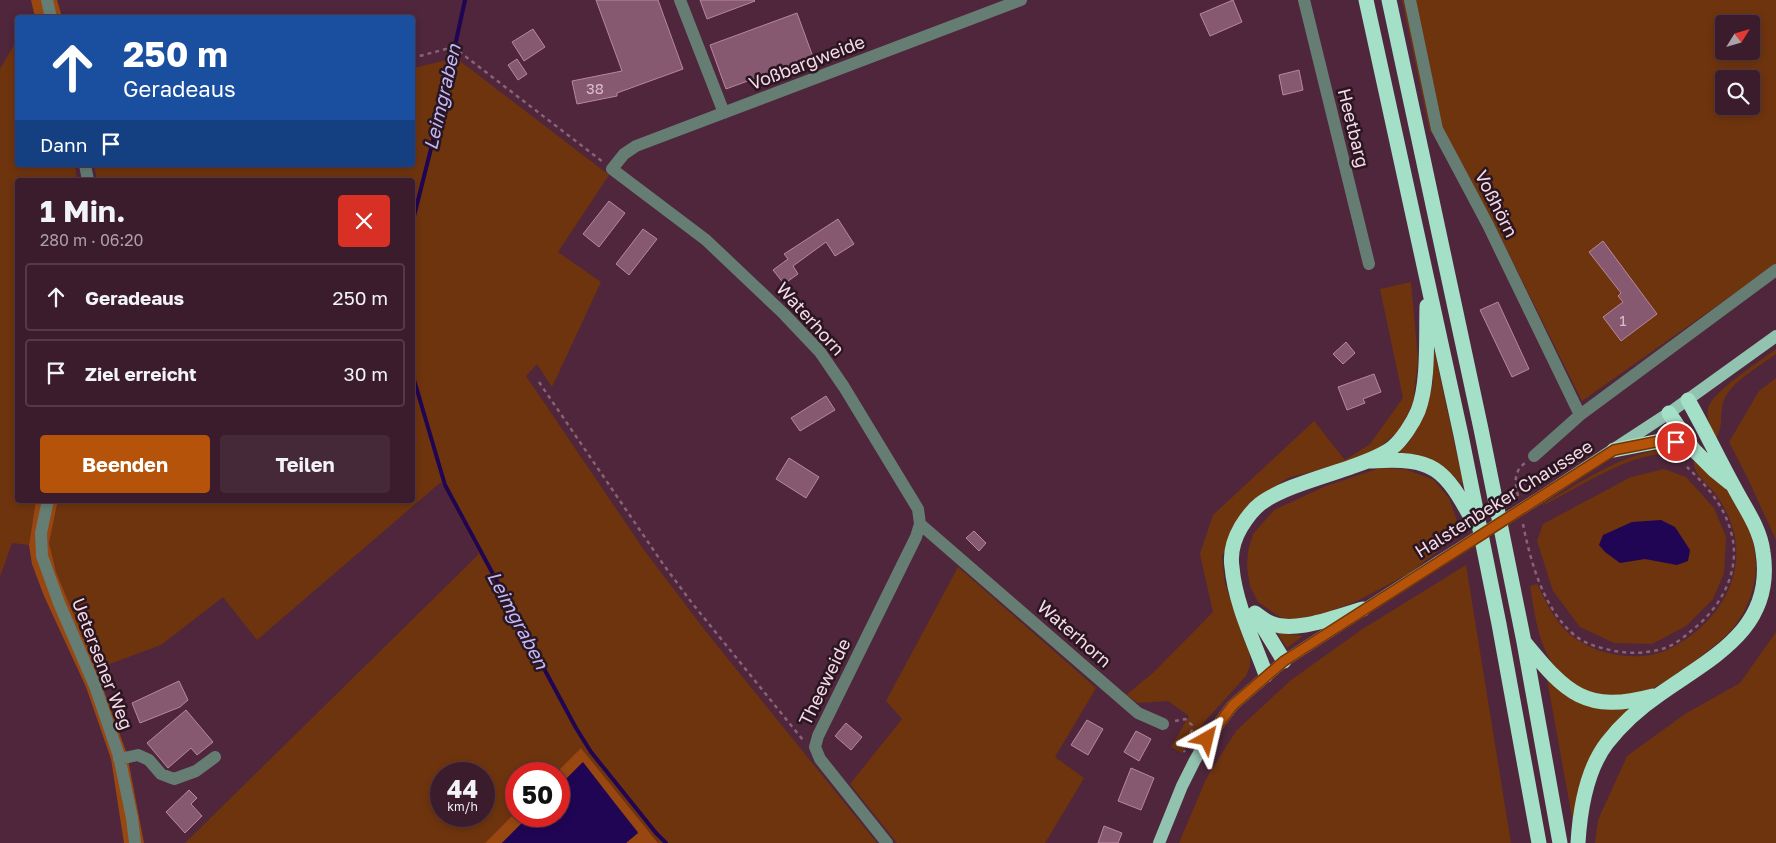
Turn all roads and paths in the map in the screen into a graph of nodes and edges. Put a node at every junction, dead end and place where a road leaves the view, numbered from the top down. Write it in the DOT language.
graph roads {
  1 [pos="46,0"];
  2 [pos="680,0"];
  3 [pos="1021,0"];
  4 [pos="1304,0"];
  5 [pos="1366,0"];
  6 [pos="1389,0"];
  7 [pos="1410,0"];
  8 [pos="50,15"];
  9 [pos="415,57"];
  10 [pos="724,113"];
  11 [pos="612,169"];
  12 [pos="1369,264"];
  13 [pos="1776,270"];
  14 [pos="1428,284"];
  15 [pos="1776,336"];
  16 [pos="539,382"];
  17 [pos="1688,400"];
  18 [pos="1669,413"];
  19 [pos="1580,415"];
  20 [pos="1693,449"];
  21 [pos="1614,450"];
  22 [pos="1534,456"];
  23 [pos="1370,461"];
  24 [pos="1686,467"];
  25 [pos="1733,485"];
  26 [pos="47,503"];
  27 [pos="1519,503"];
  28 [pos="1522,520"];
  29 [pos="920,524"];
  30 [pos="1480,533"];
  31 [pos="1234,582"];
  32 [pos="1364,609"];
  33 [pos="1255,613"];
  34 [pos="1524,642"];
  35 [pos="1284,661"];
  36 [pos="1266,675"];
  37 [pos="1658,695"];
  38 [pos="1185,719"];
  39 [pos="1163,724"];
  40 [pos="815,747"];
  41 [pos="1185,753"];
  42 [pos="215,757"];
  43 [pos="119,759"];
  44 [pos="135,843"];
  45 [pos="887,843"];
  46 [pos="1159,843"];
  47 [pos="1539,843"];
  48 [pos="1560,843"];
  49 [pos="1578,843"];
  1 -- 8 [label="street"];
  2 -- 10 [label="street"];
  3 -- 10 [label="street, Voßbargweide"];
  4 -- 12 [label="street, Heetbarg"];
  5 -- 14 [label="highway"];
  6 -- 34 [label="highway"];
  7 -- 19 [label="street, Voßhörn"];
  9 -- 11 [label="path"];
  10 -- 11 [label="street, Voßbargweide"];
  11 -- 29 [label="street, Waterhorn"];
  13 -- 19 [label="street"];
  14 -- 23 [label="highway"];
  14 -- 30 [label="highway"];
  15 -- 17 [label="main road, Halstenbeker Chaussee"];
  16 -- 40 [label="path"];
  17 -- 18 [label="main road, Halstenbeker Chaussee"];
  17 -- 25 [label="highway"];
  18 -- 20 [label="highway"];
  18 -- 21 [label="main road, Halstenbeker Chaussee"];
  19 -- 22 [label="street"];
  20 -- 21 [label="highway"];
  20 -- 25 [label="highway"];
  21 -- 32 [label="main road, Halstenbeker Chaussee, bridge"];
  22 -- 27 [label="path"];
  23 -- 30 [label="highway"];
  23 -- 31 [label="highway"];
  24 -- 28 [label="path"];
  25 -- 37 [label="highway"];
  26 -- 43 [label="street, Uetersener Weg"];
  29 -- 39 [label="street, Waterhorn"];
  29 -- 40 [label="street, Theeweide"];
  30 -- 47 [label="highway"];
  31 -- 33 [label="highway"];
  31 -- 36 [label="highway"];
  32 -- 33 [label="highway"];
  32 -- 35 [label="main road, Halstenbeker Chaussee"];
  33 -- 35 [label="highway"];
  34 -- 37 [label="highway"];
  34 -- 48 [label="highway"];
  35 -- 36 [label="main road, Halstenbeker Chaussee"];
  36 -- 46 [label="main road, Halstenbeker Chaussee"];
  37 -- 49 [label="highway"];
  38 -- 41 [label="path"];
  40 -- 45 [label="street, Theeweide"];
  42 -- 43 [label="street"];
  43 -- 44 [label="street, Uetersener Weg"];
}
